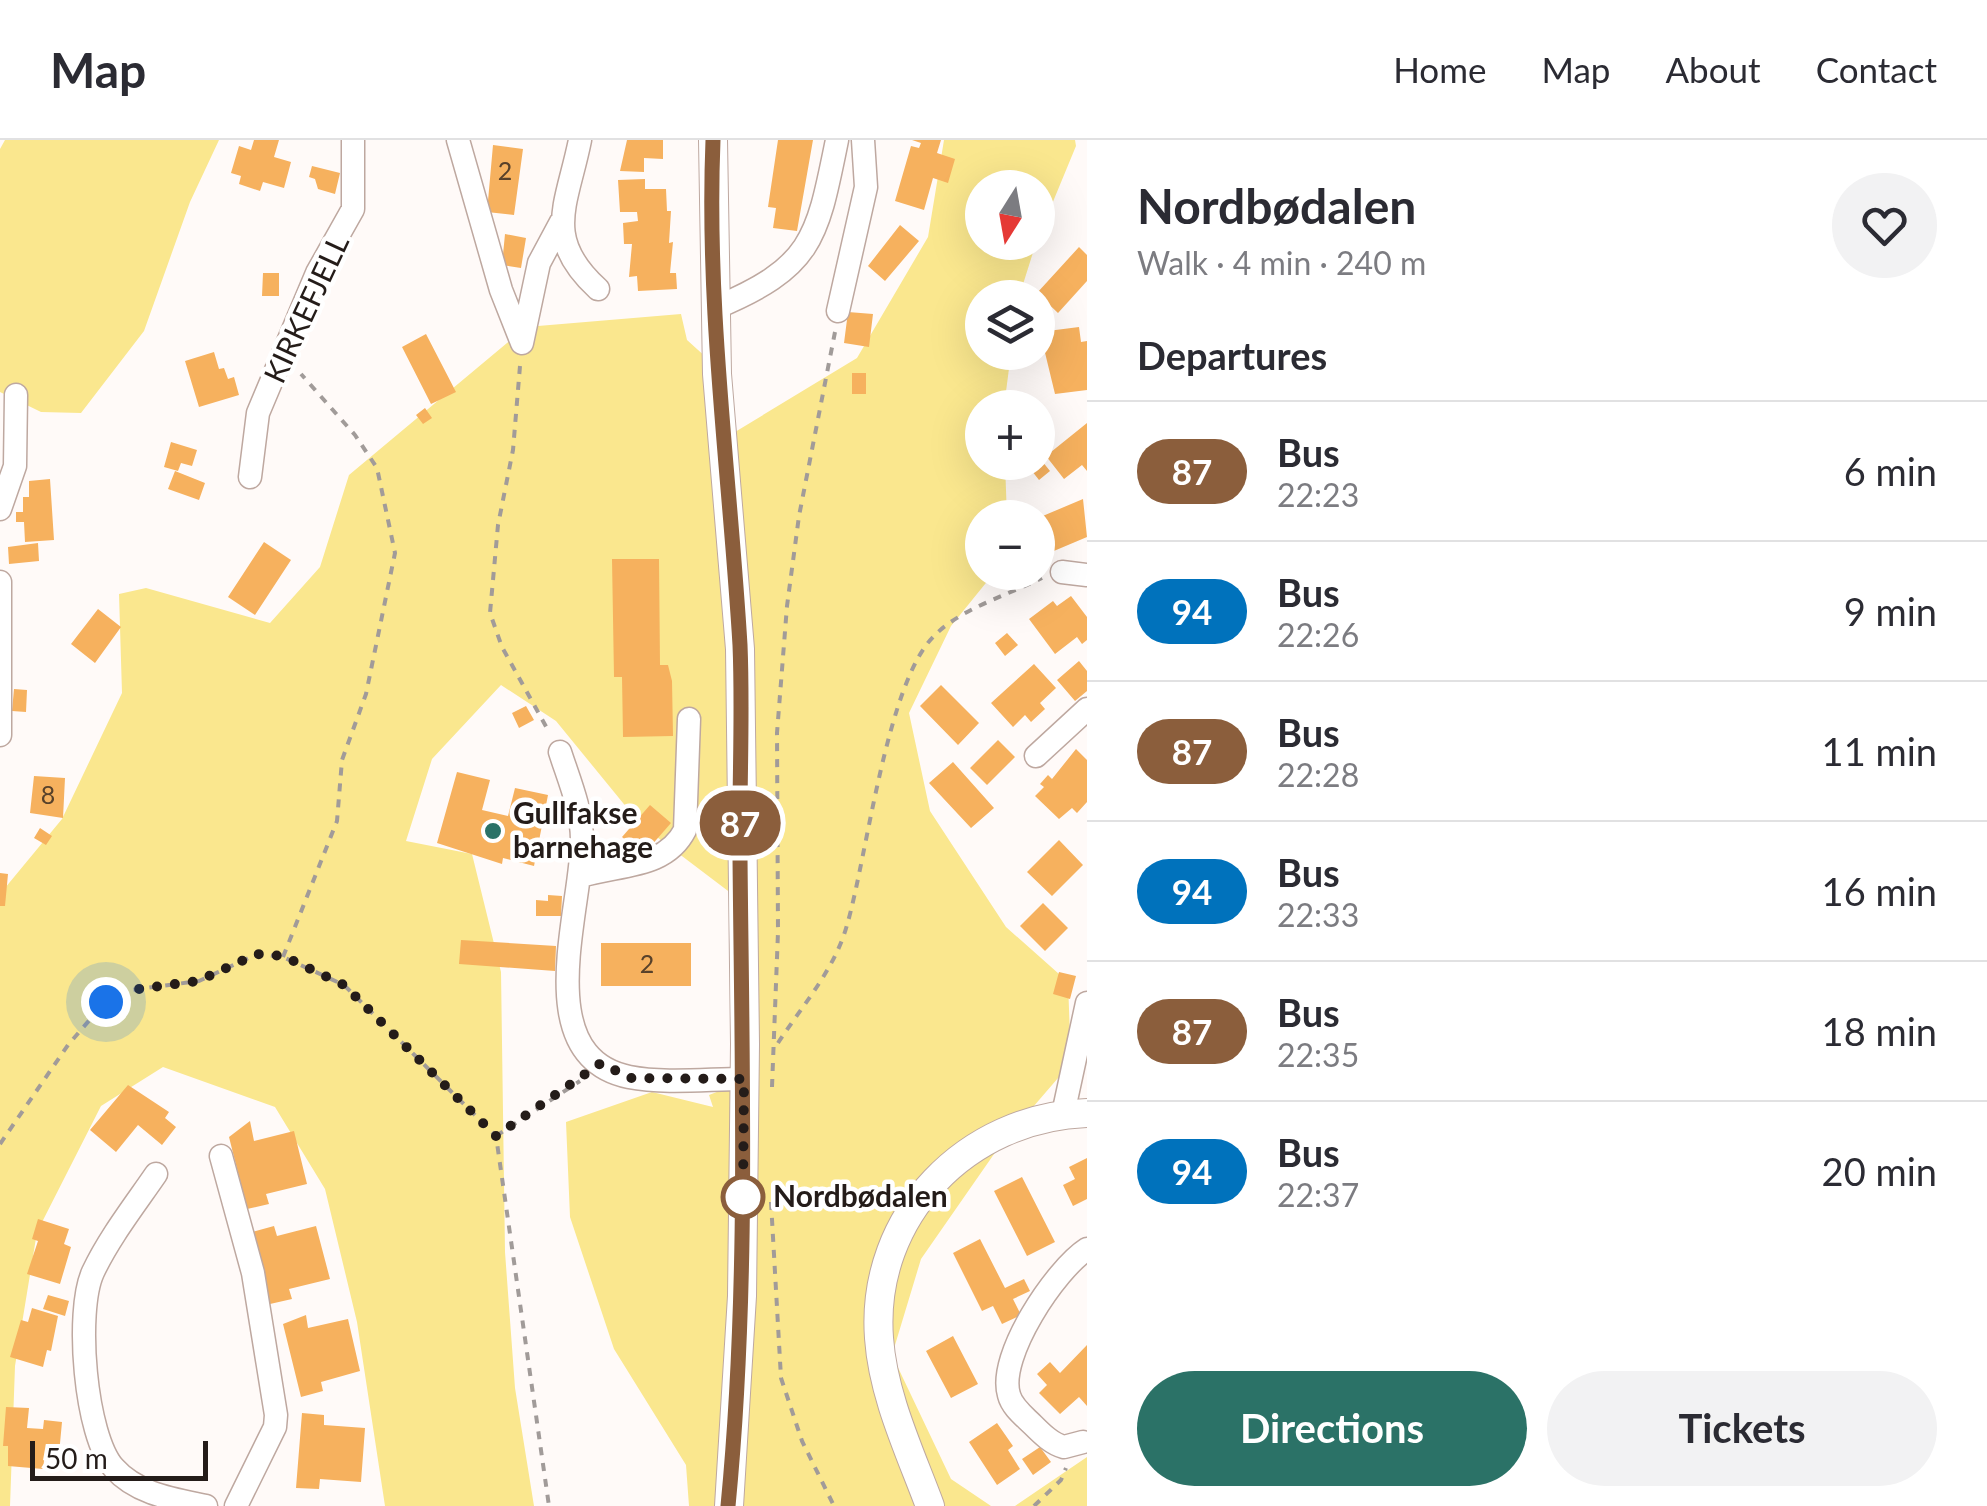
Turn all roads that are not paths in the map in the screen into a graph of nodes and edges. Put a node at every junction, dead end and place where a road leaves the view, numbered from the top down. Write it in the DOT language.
graph roads {
  1 [pos="353,140"];
  2 [pos="458,140"];
  3 [pos="580,140"];
  4 [pos="713,140"];
  5 [pos="836,140"];
  6 [pos="863,140"];
  7 [pos="561,222"];
  8 [pos="598,288"];
  9 [pos="715,308"];
  10 [pos="838,311"];
  11 [pos="16,395"];
  12 [pos="250,477"];
  13 [pos="0,509"];
  14 [pos="1062,572"];
  15 [pos="1087,575"];
  16 [pos="0,582"];
  17 [pos="1087,709"];
  18 [pos="688,719"];
  19 [pos="0,735"];
  20 [pos="560,752"];
  21 [pos="1036,756"];
  22 [pos="580,876"];
  23 [pos="1087,1003"];
  24 [pos="744,1079"];
  25 [pos="1075,1113"];
  26 [pos="221,1156"];
  27 [pos="156,1174"];
  28 [pos="1087,1249"];
  29 [pos="1074,1444"];
  30 [pos="206,1506"];
  31 [pos="236,1506"];
  32 [pos="728,1506"];
  33 [pos="930,1506"];
  1 -- 12 [label="street, KIRKEFJELL"];
  2 -- 7 [label="street"];
  3 -- 7 [label="street"];
  4 -- 9 [label="street"];
  5 -- 9 [label="street"];
  6 -- 10 [label="street"];
  7 -- 8 [label="street"];
  9 -- 24 [label="street"];
  11 -- 13 [label="street"];
  14 -- 15 [label="street"];
  16 -- 19 [label="street"];
  17 -- 21 [label="street"];
  18 -- 22 [label="street"];
  20 -- 22 [label="street"];
  22 -- 24 [label="street"];
  23 -- 25 [label="street"];
  24 -- 32 [label="street"];
  25 -- 33 [label="street"];
  26 -- 31 [label="street"];
  27 -- 30 [label="street"];
  28 -- 29 [label="street"];
}
